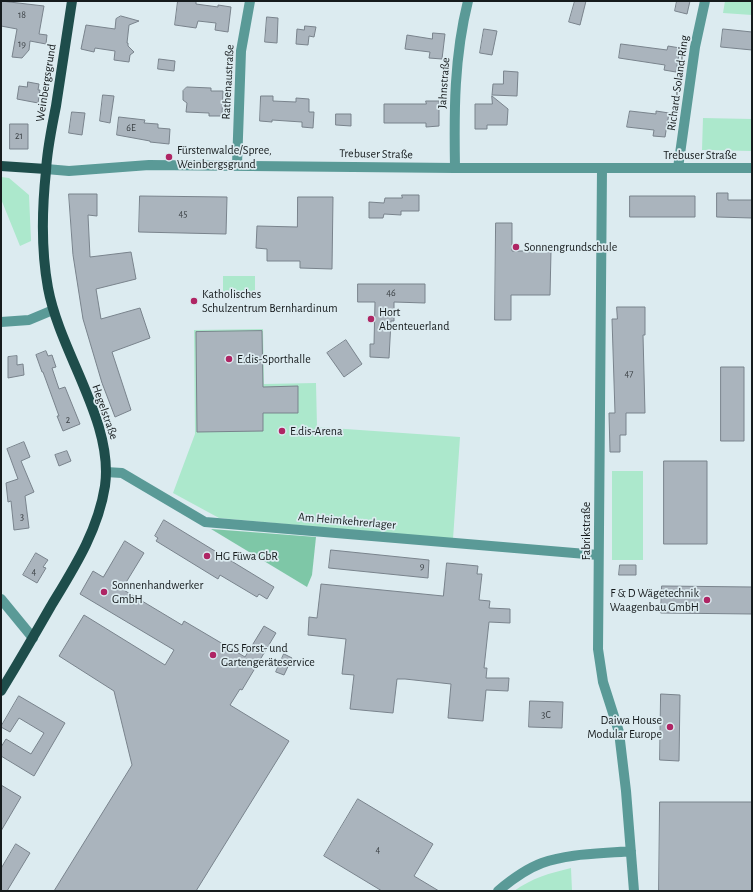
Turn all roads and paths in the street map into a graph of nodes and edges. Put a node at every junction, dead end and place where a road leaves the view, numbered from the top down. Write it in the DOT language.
graph roads {
  1 [pos="72,1"];
  2 [pos="250,1"];
  3 [pos="468,1"];
  4 [pos="705,1"];
  5 [pos="1,166"];
  6 [pos="237,166"];
  7 [pos="455,168"];
  8 [pos="602,168"];
  9 [pos="678,168"];
  10 [pos="752,168"];
  11 [pos="46,169"];
  12 [pos="53,310"];
  13 [pos="1,322"];
  14 [pos="106,472"];
  15 [pos="598,555"];
  16 [pos="1,599"];
  17 [pos="33,638"];
  18 [pos="1,691"];
  19 [pos="631,851"];
  20 [pos="498,891"];
  21 [pos="634,891"];
  1 -- 11 [label="main road, Weinbergsgrund"];
  2 -- 6 [label="street, Rathenaustraße"];
  3 -- 7 [label="street, Jahnstraße"];
  4 -- 9 [label="street, Richard-Soland-Ring"];
  5 -- 11 [label="main road, Trebuser Straße"];
  6 -- 7 [label="street, Trebuser Straße"];
  6 -- 11 [label="street, Trebuser Straße"];
  7 -- 8 [label="street, Trebuser Straße"];
  8 -- 9 [label="street, Trebuser Straße"];
  8 -- 15 [label="street, Fabrikstraße"];
  9 -- 10 [label="street, Trebuser Straße"];
  11 -- 12 [label="main road, Hegelstraße"];
  12 -- 13 [label="street"];
  12 -- 14 [label="main road, Hegelstraße"];
  14 -- 15 [label="street, Am Heimkehrerlager"];
  14 -- 17 [label="main road, Hegelstraße"];
  15 -- 19 [label="street, Fabrikstraße"];
  16 -- 17 [label="street"];
  17 -- 18 [label="main road, Hegelstraße"];
  19 -- 20 [label="street"];
  19 -- 21 [label="street, Fabrikstraße"];
}
